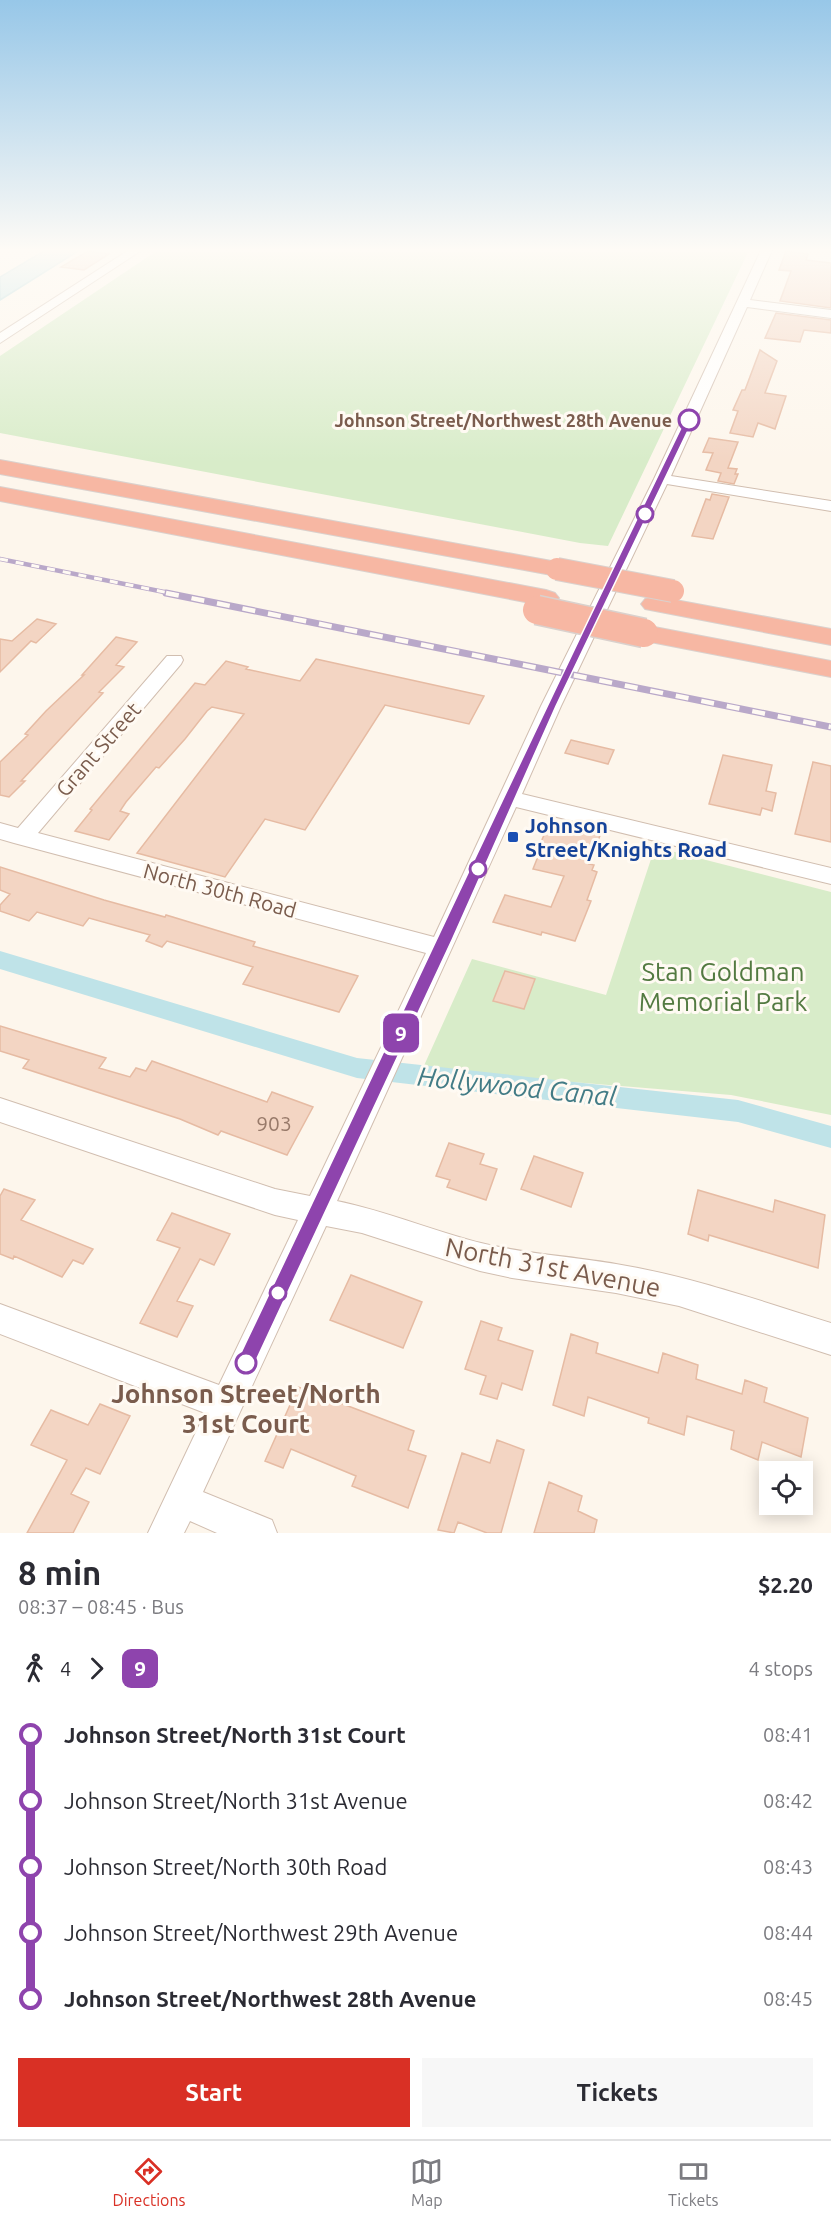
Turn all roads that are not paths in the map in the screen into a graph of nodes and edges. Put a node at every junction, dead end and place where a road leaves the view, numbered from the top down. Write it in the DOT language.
graph roads {
  1 [pos="30,320"];
  2 [pos="734,320"];
  3 [pos="0,339"];
  4 [pos="0,467"];
  5 [pos="662,479"];
  6 [pos="0,481"];
  7 [pos="0,494"];
  8 [pos="831,506"];
  9 [pos="0,508"];
  10 [pos="548,591"];
  11 [pos="655,611"];
  12 [pos="831,620"];
  13 [pos="831,638"];
  14 [pos="831,652"];
  15 [pos="174,660"];
  16 [pos="831,669"];
  17 [pos="510,798"];
  18 [pos="11,835"];
  19 [pos="831,876"];
  20 [pos="441,948"];
  21 [pos="0,1110"];
  22 [pos="316,1211"];
  23 [pos="0,1319"];
  24 [pos="831,1339"];
  25 [pos="226,1404"];
  26 [pos="181,1500"];
  27 [pos="166,1533"];
  28 [pos="259,1533"];
  1 -- 3 [label="street"];
  2 -- 5 [label="street"];
  4 -- 10 [label="highway"];
  5 -- 8 [label="street"];
  5 -- 17 [label="street"];
  6 -- 10 [label="highway"];
  7 -- 10 [label="highway"];
  9 -- 10 [label="highway"];
  10 -- 11 [label="highway, bridge"];
  10 -- 11 [label="highway, bridge"];
  11 -- 12 [label="highway"];
  11 -- 13 [label="highway"];
  11 -- 14 [label="highway"];
  11 -- 16 [label="highway"];
  15 -- 18 [label="street, Grant Street"];
  17 -- 19 [label="street"];
  17 -- 20 [label="street"];
  18 -- 20 [label="street, North 30th Road"];
  20 -- 22 [label="street"];
  21 -- 22 [label="street, North 31st Avenue"];
  22 -- 24 [label="street, North 31st Avenue"];
  22 -- 25 [label="street"];
  23 -- 25 [label="street"];
  25 -- 26 [label="street"];
  26 -- 27 [label="street"];
  26 -- 28 [label="street"];
}
